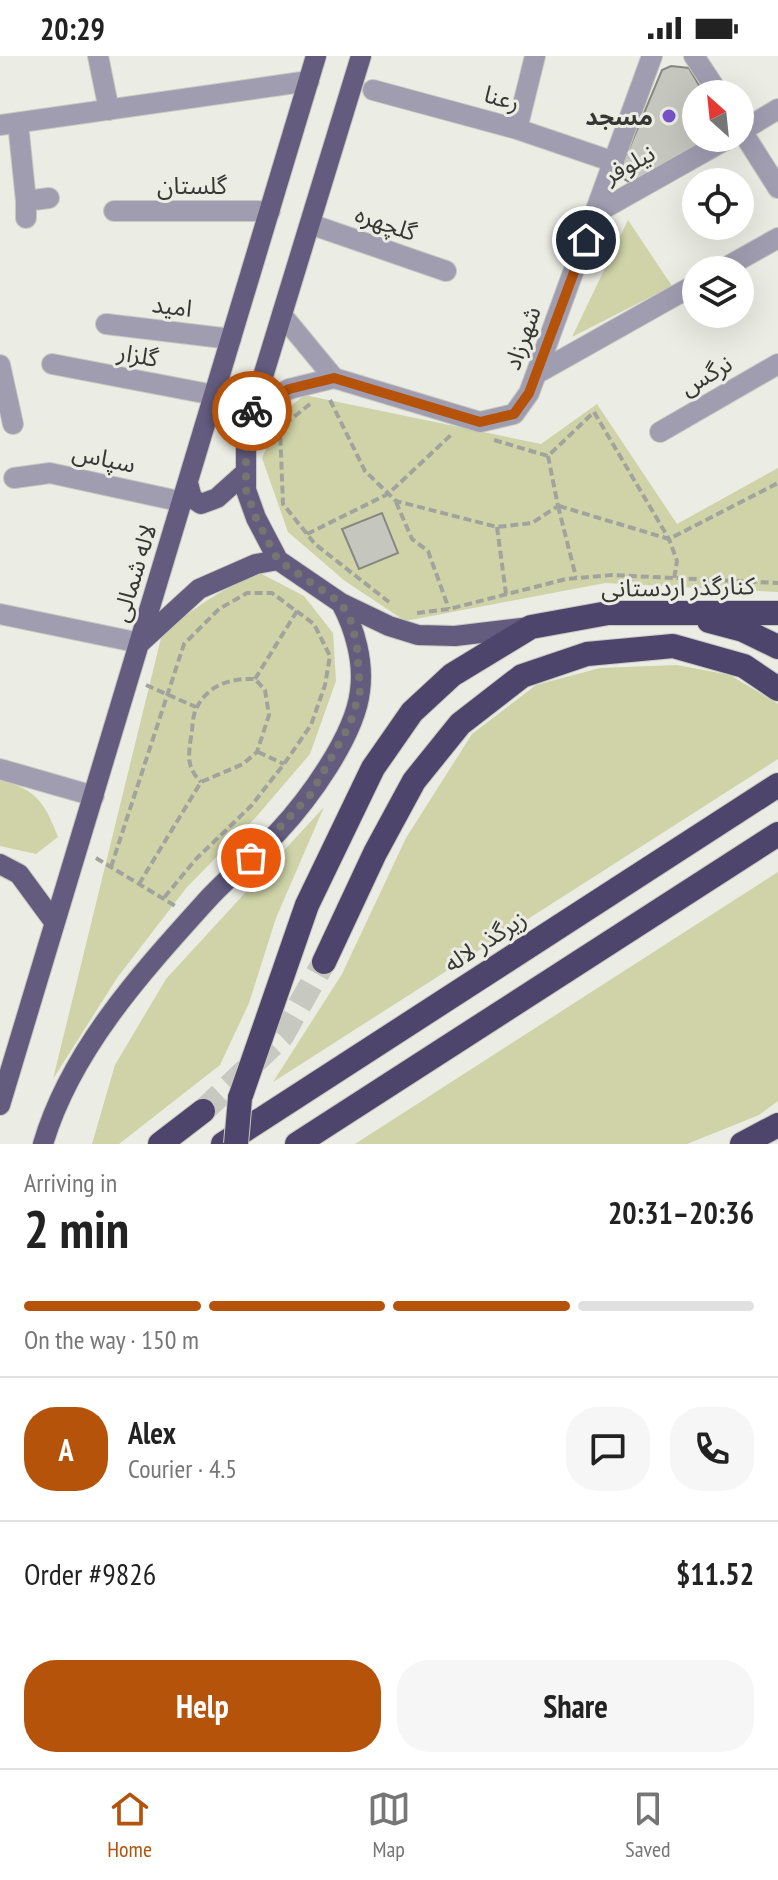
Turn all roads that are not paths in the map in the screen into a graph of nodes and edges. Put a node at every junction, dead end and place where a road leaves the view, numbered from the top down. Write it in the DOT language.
graph roads {
  1 [pos="98,56"];
  2 [pos="316,56"];
  3 [pos="361,56"];
  4 [pos="535,56"];
  5 [pos="652,56"];
  6 [pos="694,56"];
  7 [pos="710,80"];
  8 [pos="309,81"];
  9 [pos="373,90"];
  10 [pos="778,109"];
  11 [pos="109,110"];
  12 [pos="754,123"];
  13 [pos="9,124"];
  14 [pos="517,129"];
  15 [pos="703,152"];
  16 [pos="752,152"];
  17 [pos="614,162"];
  18 [pos="778,188"];
  19 [pos="49,198"];
  20 [pos="114,211"];
  21 [pos="270,211"];
  22 [pos="596,213"];
  23 [pos="310,224"];
  24 [pos="778,238"];
  25 [pos="746,256"];
  26 [pos="446,271"];
  27 [pos="682,292"];
  28 [pos="282,315"];
  29 [pos="106,324"];
  30 [pos="231,339"];
  31 [pos="52,364"];
  32 [pos="778,364"];
  33 [pos="1,373"];
  34 [pos="536,374"];
  35 [pos="330,385"];
  36 [pos="214,395"];
  37 [pos="253,409"];
  38 [pos="13,424"];
  39 [pos="660,432"];
  40 [pos="246,472"];
  41 [pos="14,478"];
  42 [pos="185,492"];
  43 [pos="278,560"];
  44 [pos="341,603"];
  45 [pos="679,613"];
  46 [pos="778,613"];
  47 [pos="0,614"];
  48 [pos="531,627"];
  49 [pos="140,643"];
  50 [pos="778,647"];
  51 [pos="778,689"];
  52 [pos="0,769"];
  53 [pos="778,785"];
  54 [pos="94,796"];
  55 [pos="778,834"];
  56 [pos="0,864"];
  57 [pos="55,923"];
  58 [pos="324,962"];
  59 [pos="0,1105"];
  60 [pos="203,1111"];
  61 [pos="778,1125"];
  62 [pos="43,1144"];
  63 [pos="160,1144"];
  64 [pos="223,1144"];
  65 [pos="236,1144"];
  66 [pos="297,1144"];
  67 [pos="742,1144"];
  1 -- 11 [label="street"];
  2 -- 8 [label="main road, لاله شمالی"];
  3 -- 23 [label="main road"];
  4 -- 14 [label="street"];
  5 -- 17 [label="street, شهرزاد"];
  6 -- 7 [label="street"];
  8 -- 11 [label="street"];
  8 -- 21 [label="main road, لاله شمالی"];
  9 -- 14 [label="street, رعنا"];
  10 -- 12 [label="street, نیلوفر"];
  11 -- 13 [label="street"];
  13 -- 19 [label="street"];
  14 -- 17 [label="street, رعنا"];
  15 -- 22 [label="street, نیلوفر"];
  16 -- 18 [label="street"];
  17 -- 22 [label="street, شهرزاد"];
  20 -- 21 [label="street, گلستان"];
  21 -- 30 [label="main road, لاله شمالی"];
  22 -- 34 [label="street, شهرزاد"];
  23 -- 26 [label="street, گلچهره"];
  23 -- 28 [label="main road"];
  24 -- 25 [label="street"];
  27 -- 34 [label="street"];
  28 -- 35 [label="street"];
  28 -- 37 [label="main road"];
  29 -- 30 [label="street, امید"];
  30 -- 36 [label="main road, لاله شمالی"];
  31 -- 36 [label="street, گلزار"];
  32 -- 39 [label="street, نرگس"];
  33 -- 38 [label="street"];
  34 -- 35 [label="street, شهرزاد"];
  35 -- 37 [label="street"];
  36 -- 42 [label="main road, لاله شمالی"];
  37 -- 40 [label="main road"];
  40 -- 42 [label="main road"];
  40 -- 43 [label="main road"];
  41 -- 42 [label="street, سپاس"];
  42 -- 49 [label="main road, لاله شمالی"];
  43 -- 44 [label="main road"];
  43 -- 49 [label="main road"];
  44 -- 48 [label="main road"];
  44 -- 62 [label="main road"];
  45 -- 46 [label="highway, کنارگذر اردستانی"];
  45 -- 48 [label="highway, کنارگذر اردستانی"];
  45 -- 50 [label="highway"];
  47 -- 49 [label="street"];
  48 -- 65 [label="highway, bridge"];
  49 -- 54 [label="main road, لاله شمالی"];
  51 -- 58 [label="highway"];
  52 -- 54 [label="street"];
  53 -- 64 [label="highway, زیرگذر لاله"];
  54 -- 57 [label="main road, لاله شمالی"];
  55 -- 66 [label="highway"];
  56 -- 57 [label="main road"];
  57 -- 59 [label="main road, لاله شمالی"];
  60 -- 63 [label="highway"];
  61 -- 67 [label="highway"];
}
